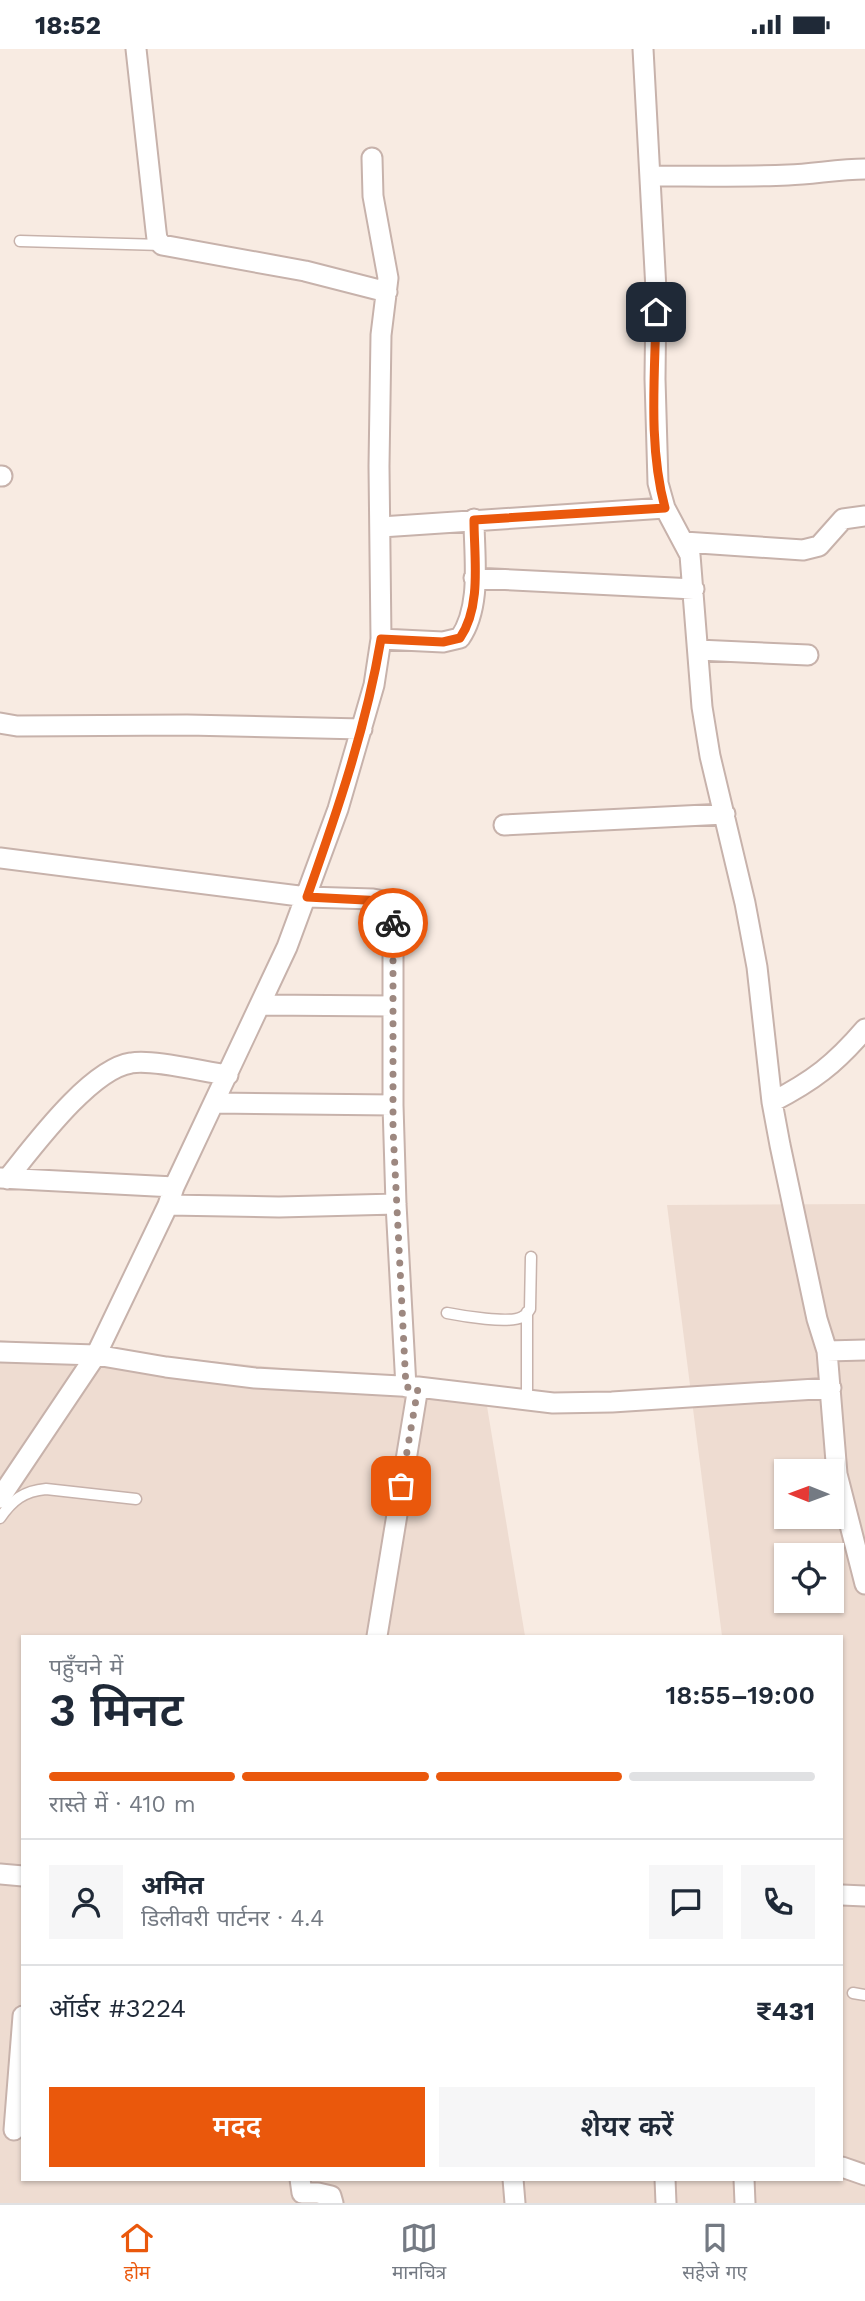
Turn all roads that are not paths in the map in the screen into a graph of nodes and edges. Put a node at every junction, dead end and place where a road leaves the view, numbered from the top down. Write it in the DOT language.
graph roads {
  1 [pos="136,49"];
  2 [pos="643,49"];
  3 [pos="372,158"];
  4 [pos="865,169"];
  5 [pos="650,176"];
  6 [pos="20,240"];
  7 [pos="162,245"];
  8 [pos="387,292"];
  9 [pos="665,508"];
  10 [pos="865,516"];
  11 [pos="474,520"];
  12 [pos="381,527"];
  13 [pos="684,542"];
  14 [pos="474,578"];
  15 [pos="694,589"];
  16 [pos="381,639"];
  17 [pos="698,650"];
  18 [pos="808,655"];
  19 [pos="0,723"];
  20 [pos="362,729"];
  21 [pos="725,814"];
  22 [pos="504,825"];
  23 [pos="0,858"];
  24 [pos="307,897"];
  25 [pos="261,1005"];
  26 [pos="393,1006"];
  27 [pos="865,1030"];
  28 [pos="228,1075"];
  29 [pos="772,1102"];
  30 [pos="215,1103"];
  31 [pos="393,1105"];
  32 [pos="4,1178"];
  33 [pos="171,1196"];
  34 [pos="396,1203"];
  35 [pos="531,1257"];
  36 [pos="527,1312"];
  37 [pos="447,1313"];
  38 [pos="865,1350"];
  39 [pos="827,1351"];
  40 [pos="0,1352"];
  41 [pos="96,1355"];
  42 [pos="412,1387"];
  43 [pos="831,1388"];
  44 [pos="527,1401"];
  45 [pos="0,1498"];
  46 [pos="136,1499"];
  47 [pos="0,1518"];
  48 [pos="865,1584"];
  49 [pos="377,1635"];
  50 [pos="0,1874"];
  51 [pos="21,1876"];
  52 [pos="843,1895"];
  53 [pos="865,1896"];
  54 [pos="853,1993"];
  55 [pos="865,1995"];
  56 [pos="21,2037"];
  57 [pos="12,2130"];
  58 [pos="843,2167"];
  59 [pos="865,2175"];
  60 [pos="300,2181"];
  61 [pos="513,2181"];
  62 [pos="665,2181"];
  63 [pos="744,2181"];
  64 [pos="333,2203"];
  65 [pos="515,2203"];
  66 [pos="666,2203"];
  67 [pos="745,2203"];
  1 -- 7 [label="street"];
  2 -- 5 [label="street"];
  3 -- 8 [label="street"];
  4 -- 5 [label="street"];
  5 -- 9 [label="street"];
  6 -- 7 [label="lane"];
  7 -- 8 [label="street"];
  8 -- 12 [label="street"];
  9 -- 11 [label="street"];
  9 -- 13 [label="street"];
  10 -- 13 [label="street"];
  11 -- 12 [label="street"];
  11 -- 14 [label="street"];
  12 -- 16 [label="street"];
  13 -- 15 [label="street"];
  14 -- 15 [label="street"];
  14 -- 16 [label="street"];
  15 -- 17 [label="street"];
  16 -- 20 [label="street"];
  17 -- 18 [label="street"];
  17 -- 21 [label="street"];
  19 -- 20 [label="street"];
  20 -- 24 [label="street"];
  21 -- 22 [label="street"];
  21 -- 29 [label="street"];
  23 -- 24 [label="street"];
  24 -- 25 [label="street"];
  24 -- 26 [label="street"];
  25 -- 26 [label="street"];
  25 -- 28 [label="street"];
  26 -- 31 [label="street"];
  27 -- 29 [label="street"];
  28 -- 30 [label="street"];
  28 -- 32 [label="street"];
  29 -- 39 [label="street"];
  30 -- 31 [label="street"];
  30 -- 33 [label="street"];
  31 -- 34 [label="street"];
  32 -- 33 [label="street"];
  33 -- 34 [label="street"];
  33 -- 41 [label="street"];
  34 -- 42 [label="street"];
  35 -- 36 [label="lane"];
  36 -- 37 [label="lane"];
  36 -- 44 [label="lane"];
  38 -- 39 [label="street"];
  39 -- 43 [label="street"];
  40 -- 41 [label="street"];
  41 -- 42 [label="street"];
  41 -- 45 [label="street"];
  42 -- 44 [label="street"];
  42 -- 49 [label="street"];
  43 -- 44 [label="street"];
  43 -- 48 [label="street"];
  46 -- 47 [label="lane"];
  50 -- 51 [label="street"];
  52 -- 53 [label="street"];
  54 -- 55 [label="lane"];
  56 -- 57 [label="street"];
  58 -- 59 [label="street"];
  60 -- 64 [label="street"];
  61 -- 65 [label="street"];
  62 -- 66 [label="street"];
  63 -- 67 [label="street"];
}
